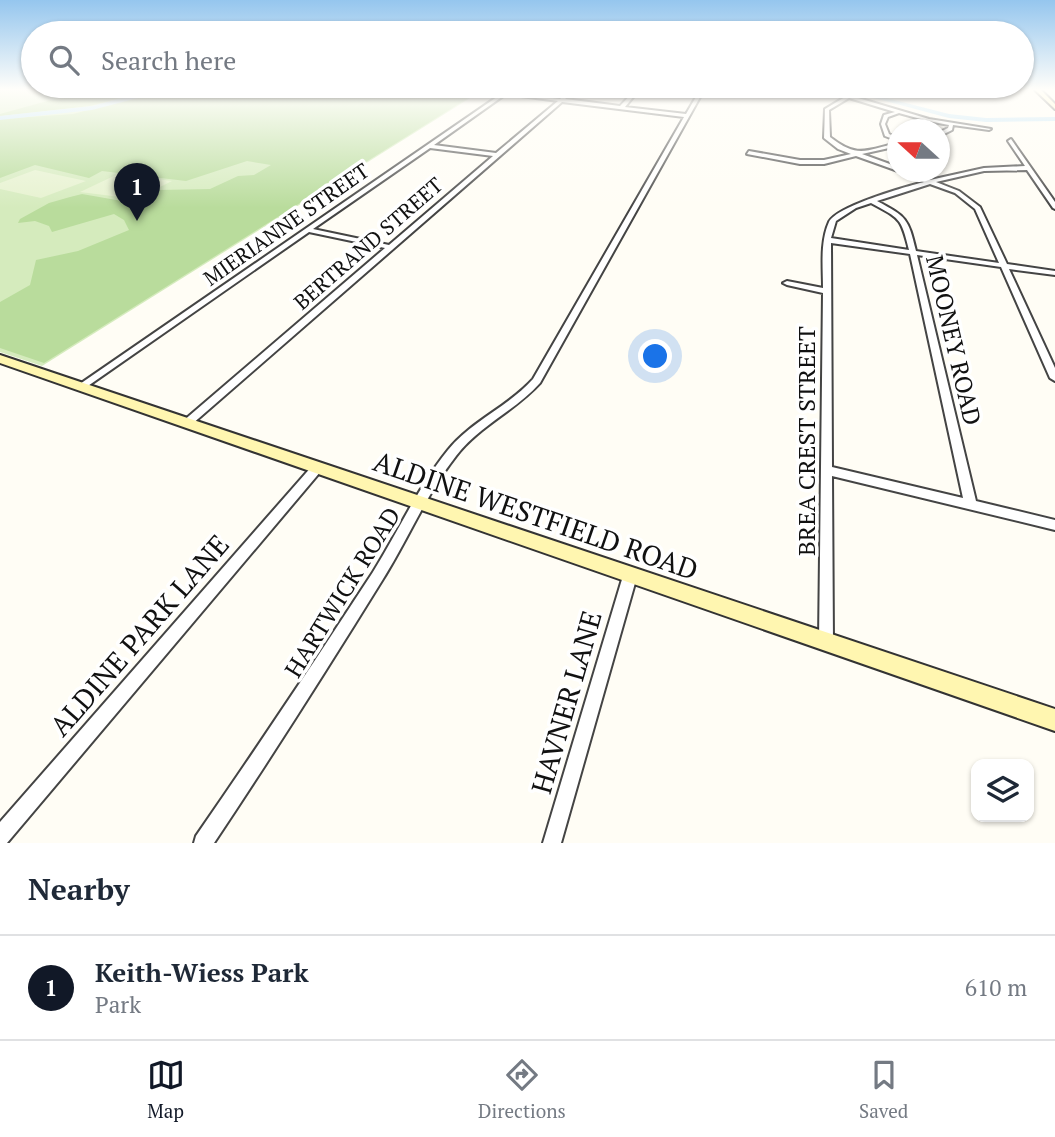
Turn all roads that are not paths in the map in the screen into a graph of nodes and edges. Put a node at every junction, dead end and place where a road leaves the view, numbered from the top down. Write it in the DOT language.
graph roads {
  1 [pos="454,129"];
  2 [pos="526,129"];
  3 [pos="679,129"];
  4 [pos="825,129"];
  5 [pos="1010,141"];
  6 [pos="887,145"];
  7 [pos="430,146"];
  8 [pos="749,153"];
  9 [pos="496,155"];
  10 [pos="857,155"];
  11 [pos="887,165"];
  12 [pos="1029,168"];
  13 [pos="950,178"];
  14 [pos="934,182"];
  15 [pos="872,201"];
  16 [pos="1055,207"];
  17 [pos="307,230"];
  18 [pos="827,240"];
  19 [pos="390,247"];
  20 [pos="914,253"];
  21 [pos="1006,267"];
  22 [pos="1055,273"];
  23 [pos="787,283"];
  24 [pos="827,291"];
  25 [pos="0,359"];
  26 [pos="1055,378"];
  27 [pos="82,386"];
  28 [pos="187,422"];
  29 [pos="317,468"];
  30 [pos="827,470"];
  31 [pos="420,504"];
  32 [pos="971,505"];
  33 [pos="1055,525"];
  34 [pos="629,576"];
  35 [pos="826,642"];
  36 [pos="1055,720"];
  37 [pos="0,835"];
  38 [pos="203,843"];
  39 [pos="552,843"];
  1 -- 7 [label="street, MIERIANNE STREET"];
  2 -- 9 [label="street, BERTRAND STREET"];
  3 -- 31 [label="street, HARTWICK ROAD"];
  4 -- 10 [label="street"];
  5 -- 12 [label="street"];
  6 -- 10 [label="street"];
  7 -- 9 [label="street"];
  7 -- 17 [label="street, MIERIANNE STREET"];
  8 -- 10 [label="street"];
  9 -- 19 [label="street, BERTRAND STREET"];
  10 -- 11 [label="street"];
  12 -- 13 [label="street"];
  12 -- 16 [label="street"];
  14 -- 15 [label="street"];
  14 -- 21 [label="street"];
  15 -- 18 [label="street"];
  15 -- 20 [label="street, MOONEY ROAD"];
  17 -- 19 [label="street"];
  17 -- 27 [label="street, MIERIANNE STREET"];
  18 -- 20 [label="street"];
  18 -- 24 [label="street, BREA CREST STREET"];
  19 -- 28 [label="street, BERTRAND STREET"];
  20 -- 21 [label="street"];
  20 -- 32 [label="street, MOONEY ROAD"];
  21 -- 22 [label="street"];
  21 -- 26 [label="street"];
  23 -- 24 [label="street"];
  24 -- 30 [label="street, BREA CREST STREET"];
  25 -- 27 [label="main road, ALDINE WESTFIELD ROAD"];
  27 -- 28 [label="main road, ALDINE WESTFIELD ROAD"];
  28 -- 29 [label="main road, ALDINE WESTFIELD ROAD"];
  29 -- 31 [label="main road, ALDINE WESTFIELD ROAD"];
  29 -- 37 [label="street, ALDINE PARK LANE"];
  30 -- 32 [label="street"];
  30 -- 35 [label="street, BREA CREST STREET"];
  31 -- 34 [label="main road, ALDINE WESTFIELD ROAD"];
  31 -- 38 [label="street, HARTWICK ROAD"];
  32 -- 33 [label="street"];
  34 -- 35 [label="main road, ALDINE WESTFIELD ROAD"];
  34 -- 39 [label="street, HAVNER LANE"];
  35 -- 36 [label="main road, ALDINE WESTFIELD ROAD"];
}
